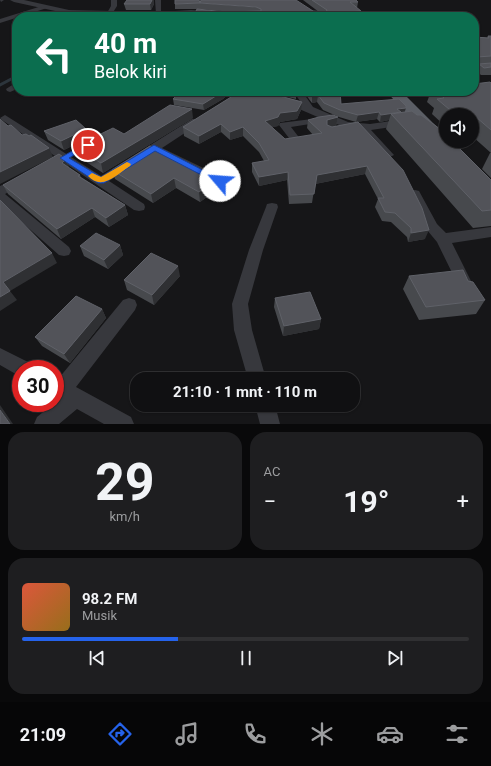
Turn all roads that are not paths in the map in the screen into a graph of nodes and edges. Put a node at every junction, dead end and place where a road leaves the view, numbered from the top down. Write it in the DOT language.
graph roads {
  1 [pos="14,0"];
  2 [pos="114,0"];
  3 [pos="158,0"];
  4 [pos="45,7"];
  5 [pos="29,12"];
  6 [pos="65,12"];
  7 [pos="111,12"];
  8 [pos="159,12"];
  9 [pos="12,17"];
  10 [pos="0,21"];
  11 [pos="491,67"];
  12 [pos="479,68"];
  13 [pos="301,96"];
  14 [pos="398,96"];
  15 [pos="275,97"];
  16 [pos="309,108"];
  17 [pos="190,113"];
  18 [pos="5,118"];
  19 [pos="333,119"];
  20 [pos="421,120"];
  21 [pos="359,127"];
  22 [pos="331,131"];
  23 [pos="439,138"];
  24 [pos="296,140"];
  25 [pos="154,148"];
  26 [pos="76,151"];
  27 [pos="64,158"];
  28 [pos="50,165"];
  29 [pos="397,166"];
  30 [pos="28,176"];
  31 [pos="101,181"];
  32 [pos="220,181"];
  33 [pos="409,183"];
  34 [pos="0,191"];
  35 [pos="0,196"];
  36 [pos="139,207"];
  37 [pos="272,207"];
  38 [pos="491,232"];
  39 [pos="443,239"];
  40 [pos="64,251"];
  41 [pos="466,288"];
  42 [pos="129,305"];
  43 [pos="0,356"];
  44 [pos="12,362"];
  45 [pos="255,372"];
  46 [pos="64,391"];
  47 [pos="51,412"];
  48 [pos="267,412"];
  49 [pos="44,424"];
  50 [pos="124,424"];
  51 [pos="270,424"];
  1 -- 4 [label="street"];
  2 -- 7 [label="street"];
  3 -- 8 [label="street"];
  4 -- 5 [label="street"];
  4 -- 6 [label="street"];
  9 -- 10 [label="street"];
  11 -- 12 [label="street"];
  13 -- 16 [label="street"];
  14 -- 20 [label="highway"];
  15 -- 16 [label="street"];
  16 -- 19 [label="street"];
  17 -- 25 [label="street"];
  18 -- 27 [label="street"];
  19 -- 21 [label="street"];
  19 -- 24 [label="street"];
  20 -- 21 [label="street"];
  20 -- 23 [label="highway"];
  21 -- 22 [label="street"];
  21 -- 29 [label="street"];
  25 -- 31 [label="street"];
  25 -- 32 [label="street"];
  26 -- 27 [label="street"];
  27 -- 28 [label="street"];
  27 -- 31 [label="street"];
  30 -- 34 [label="street"];
  31 -- 36 [label="street"];
  33 -- 39 [label="street"];
  35 -- 40 [label="street"];
  37 -- 45 [label="street"];
  38 -- 39 [label="street"];
  39 -- 41 [label="street"];
  42 -- 46 [label="street"];
  43 -- 44 [label="street"];
  46 -- 50 [label="street"];
  47 -- 49 [label="street"];
  48 -- 51 [label="street"];
}
